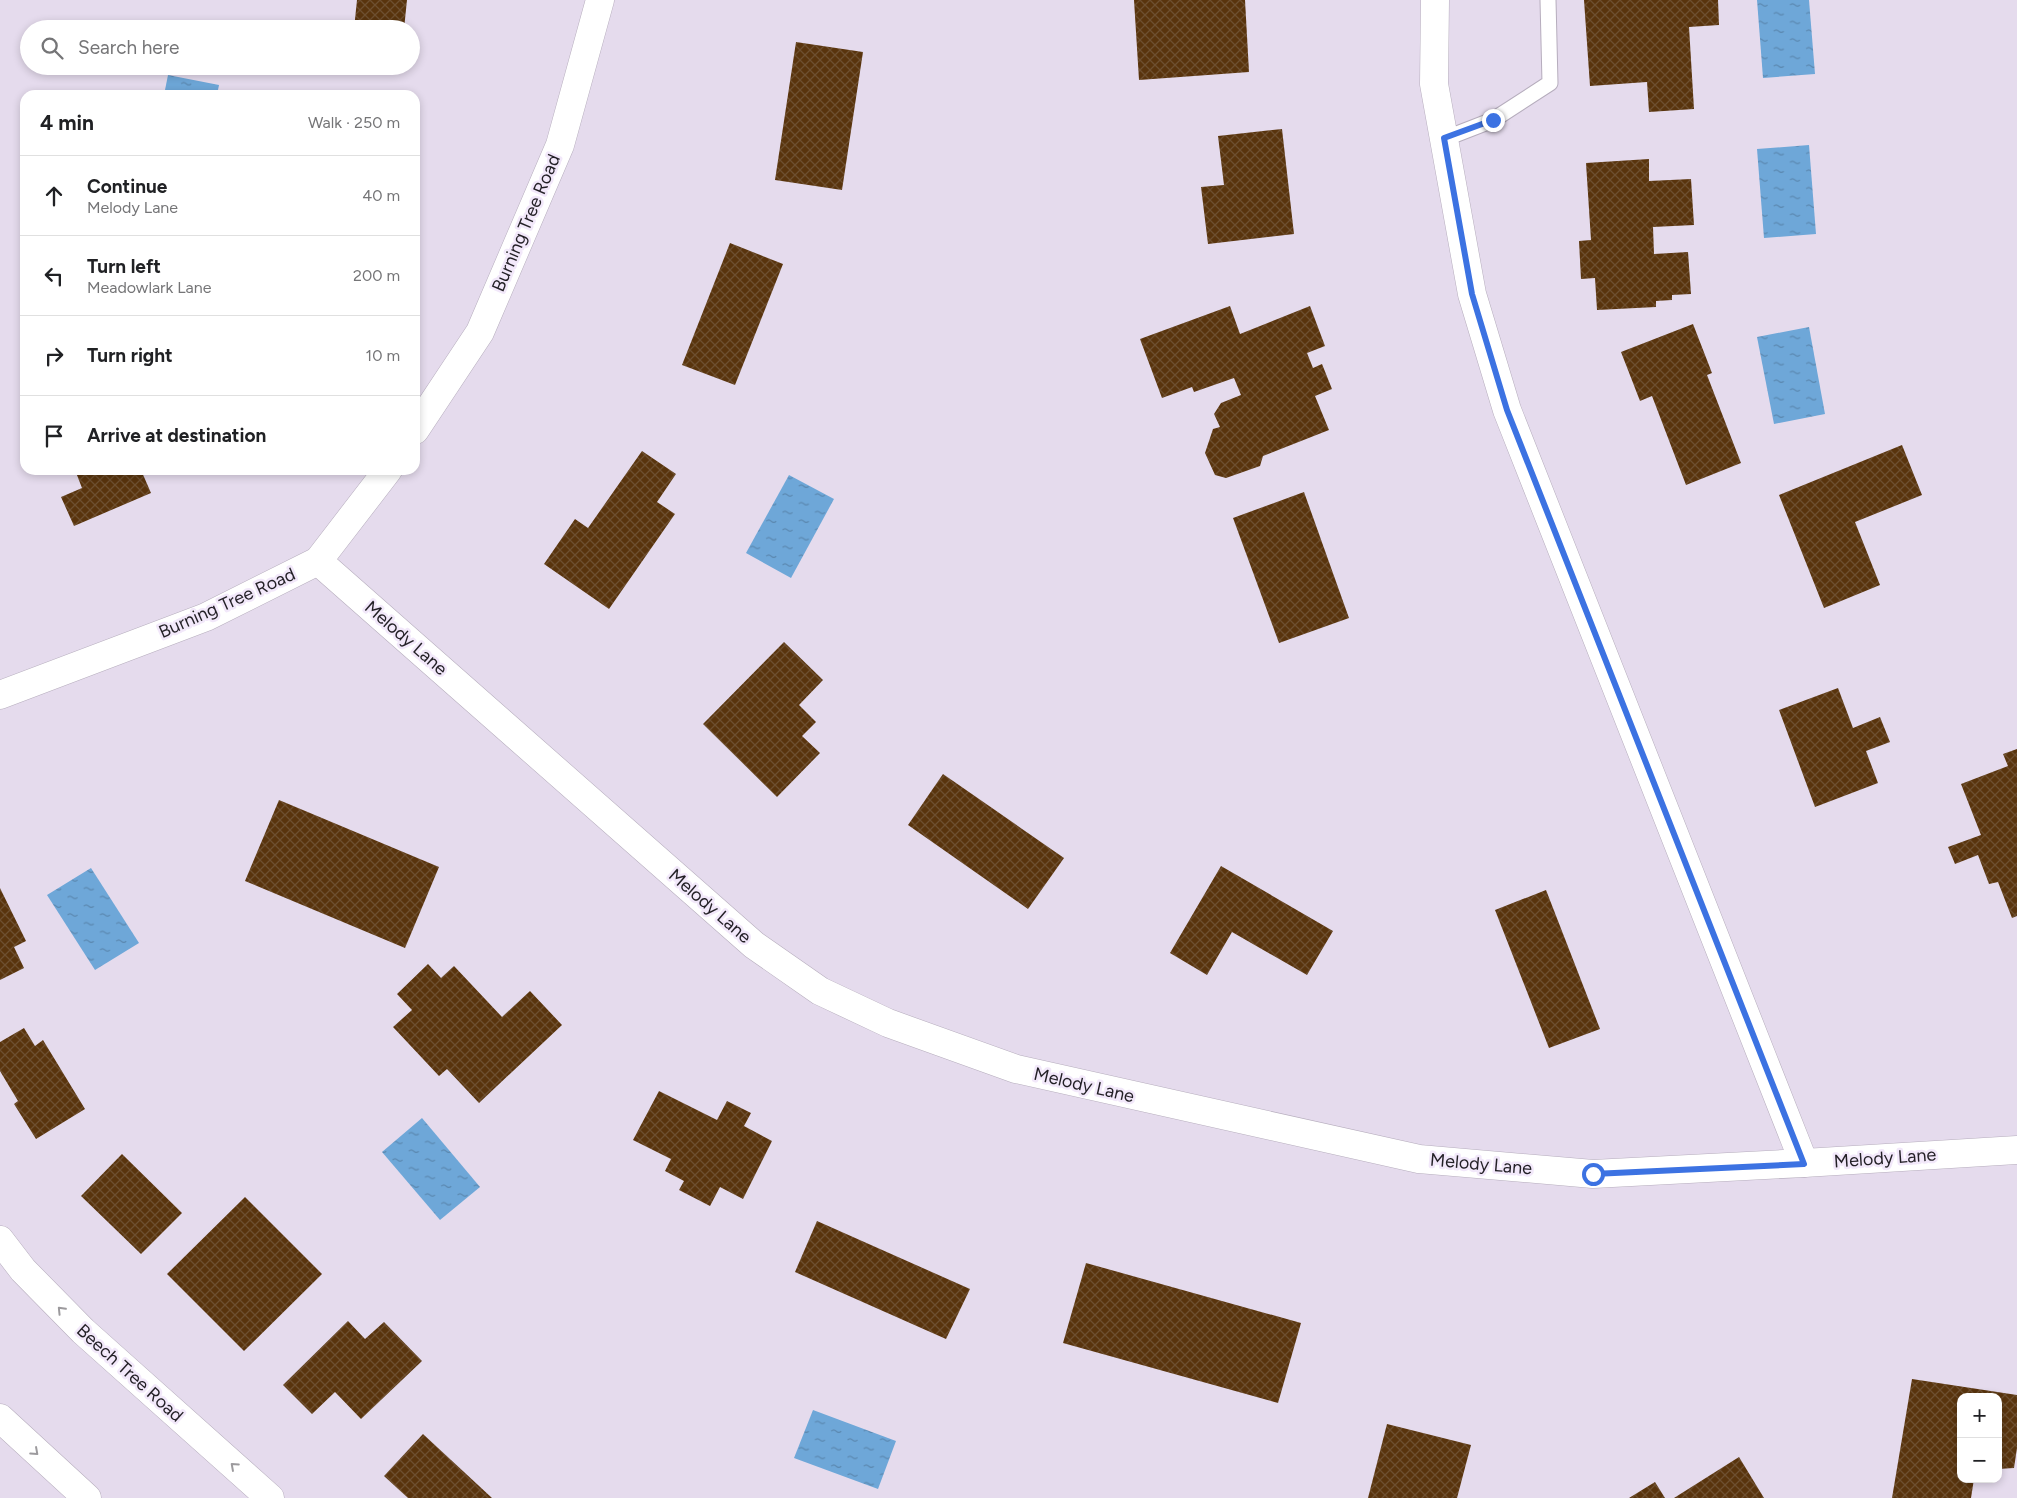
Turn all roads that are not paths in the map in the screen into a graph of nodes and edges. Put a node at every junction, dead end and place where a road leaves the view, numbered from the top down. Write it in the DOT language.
graph roads {
  1 [pos="600,0"];
  2 [pos="1435,0"];
  3 [pos="1548,0"];
  4 [pos="1444,138"];
  5 [pos="420,422"];
  6 [pos="384,475"];
  7 [pos="318,560"];
  8 [pos="0,695"];
  9 [pos="2017,1150"];
  10 [pos="1804,1164"];
  11 [pos="0,1240"];
  12 [pos="0,1418"];
  13 [pos="87,1498"];
  14 [pos="270,1498"];
  1 -- 5 [label="street, Burning Tree Road"];
  2 -- 4 [label="street"];
  3 -- 4 [label="lane"];
  4 -- 10 [label="street"];
  6 -- 7 [label="street, Burning Tree Road"];
  7 -- 8 [label="street, Burning Tree Road"];
  7 -- 10 [label="street, Melody Lane"];
  9 -- 10 [label="street, Melody Lane"];
  14 -- 11 [label="street, Beech Tree Road, one-way"];
  12 -- 13 [label="street, one-way"];
}
